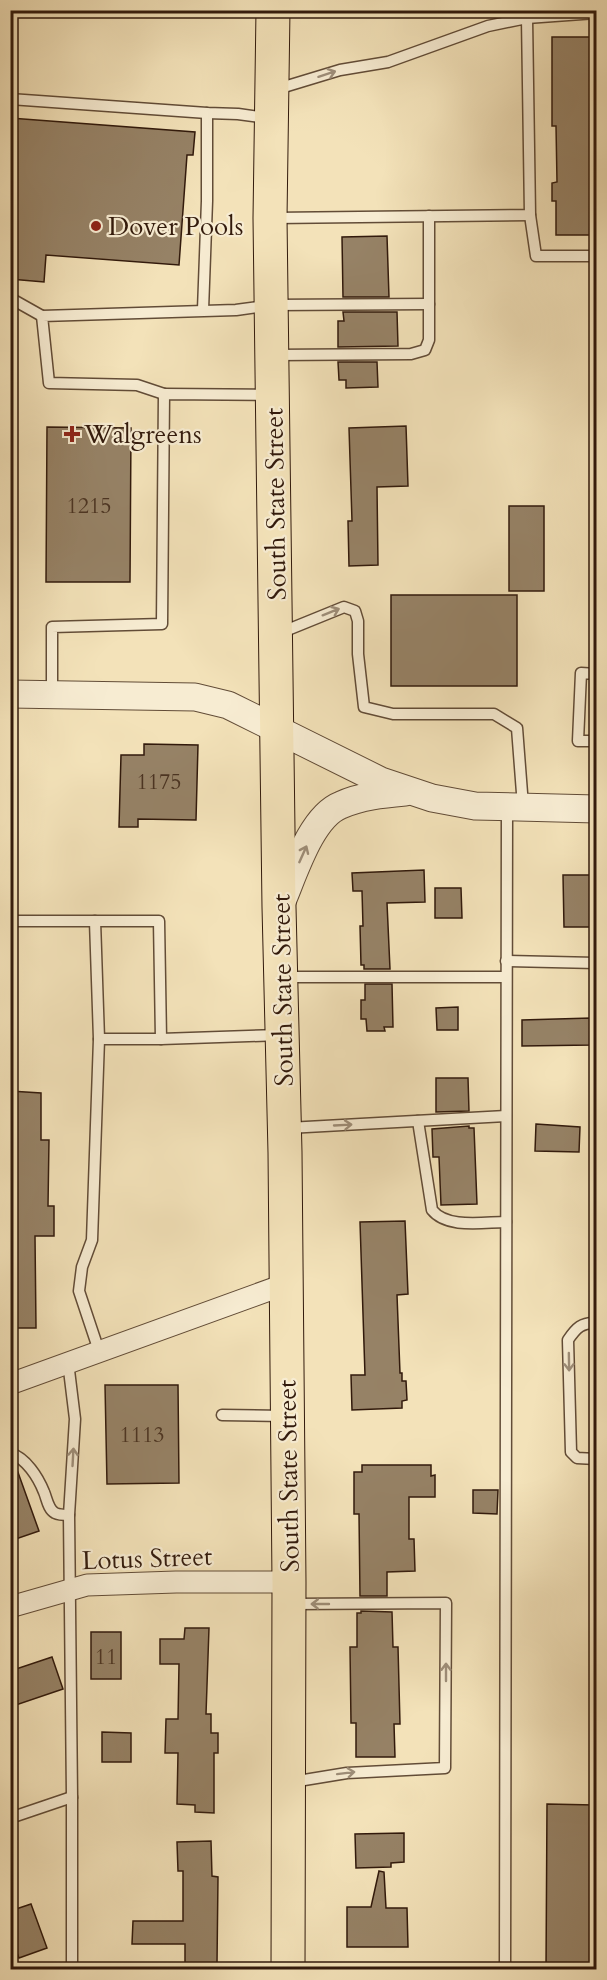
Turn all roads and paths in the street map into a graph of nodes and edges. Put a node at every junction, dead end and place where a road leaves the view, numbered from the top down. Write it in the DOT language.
graph roads {
  1 [pos="273,10"];
  2 [pos="597,13"];
  3 [pos="527,18"];
  4 [pos="10,99"];
  5 [pos="271,105"];
  6 [pos="207,114"];
  7 [pos="530,215"];
  8 [pos="429,216"];
  9 [pos="270,218"];
  10 [pos="597,256"];
  11 [pos="10,298"];
  12 [pos="429,304"];
  13 [pos="272,305"];
  14 [pos="203,310"];
  15 [pos="42,316"];
  16 [pos="273,355"];
  17 [pos="164,394"];
  18 [pos="274,395"];
  19 [pos="277,634"];
  20 [pos="597,674"];
  21 [pos="10,694"];
  22 [pos="52,695"];
  23 [pos="278,731"];
  24 [pos="597,741"];
  25 [pos="410,792"];
  26 [pos="515,808"];
  27 [pos="597,809"];
  28 [pos="279,907"];
  29 [pos="10,921"];
  30 [pos="95,921"];
  31 [pos="506,961"];
  32 [pos="597,963"];
  33 [pos="282,977"];
  34 [pos="506,977"];
  35 [pos="283,1035"];
  36 [pos="99,1039"];
  37 [pos="161,1039"];
  38 [pos="506,1116"];
  39 [pos="418,1121"];
  40 [pos="285,1128"];
  41 [pos="506,1222"];
  42 [pos="286,1284"];
  43 [pos="597,1323"];
  44 [pos="99,1351"];
  45 [pos="68,1362"];
  46 [pos="10,1384"];
  47 [pos="222,1415"];
  48 [pos="287,1416"];
  49 [pos="10,1453"];
  50 [pos="597,1459"];
  51 [pos="69,1515"];
  52 [pos="71,1588"];
  53 [pos="288,1593"];
  54 [pos="10,1607"];
  55 [pos="289,1783"];
  56 [pos="72,1797"];
  57 [pos="10,1818"];
  58 [pos="72,1970"];
  59 [pos="288,1970"];
  60 [pos="505,1970"];
  1 -- 5 [label="main road, South State Street"];
  2 -- 3 [label="lane"];
  5 -- 3 [label="lane, one-way"];
  3 -- 7 [label="lane"];
  4 -- 6 [label="lane"];
  5 -- 6 [label="lane"];
  5 -- 9 [label="main road, South State Street"];
  6 -- 14 [label="lane"];
  7 -- 8 [label="lane"];
  7 -- 10 [label="lane"];
  8 -- 9 [label="lane"];
  8 -- 12 [label="lane"];
  9 -- 13 [label="main road, South State Street"];
  11 -- 15 [label="lane"];
  12 -- 13 [label="lane"];
  12 -- 16 [label="lane"];
  13 -- 14 [label="lane"];
  13 -- 16 [label="main road, South State Street"];
  14 -- 15 [label="lane"];
  15 -- 17 [label="lane"];
  16 -- 18 [label="main road, South State Street"];
  17 -- 18 [label="lane"];
  17 -- 22 [label="lane"];
  18 -- 19 [label="main road, South State Street"];
  19 -- 23 [label="main road, South State Street"];
  19 -- 26 [label="lane, one-way"];
  20 -- 24 [label="lane"];
  21 -- 22 [label="street"];
  22 -- 23 [label="street"];
  23 -- 25 [label="street"];
  23 -- 28 [label="main road, South State Street"];
  25 -- 26 [label="street"];
  28 -- 25 [label="street, one-way"];
  26 -- 27 [label="street"];
  26 -- 31 [label="lane"];
  28 -- 33 [label="main road, South State Street"];
  29 -- 30 [label="lane"];
  30 -- 36 [label="lane"];
  30 -- 37 [label="lane"];
  31 -- 32 [label="lane"];
  31 -- 34 [label="lane"];
  33 -- 34 [label="lane"];
  33 -- 35 [label="main road, South State Street"];
  34 -- 38 [label="lane"];
  35 -- 37 [label="lane"];
  35 -- 40 [label="main road, South State Street"];
  36 -- 37 [label="lane"];
  36 -- 44 [label="lane"];
  38 -- 39 [label="lane"];
  38 -- 41 [label="lane"];
  40 -- 39 [label="lane, one-way"];
  39 -- 41 [label="lane"];
  40 -- 42 [label="main road, South State Street"];
  41 -- 60 [label="lane"];
  42 -- 44 [label="street"];
  42 -- 48 [label="main road, South State Street"];
  43 -- 50 [label="lane, one-way"];
  44 -- 45 [label="street"];
  45 -- 46 [label="street"];
  51 -- 45 [label="lane, one-way"];
  47 -- 48 [label="lane"];
  48 -- 53 [label="main road, South State Street"];
  49 -- 51 [label="lane"];
  51 -- 52 [label="lane"];
  52 -- 53 [label="street, Lotus Street"];
  52 -- 54 [label="street, Lotus Street"];
  52 -- 56 [label="lane"];
  53 -- 55 [label="main road, South State Street"];
  55 -- 53 [label="lane, one-way"];
  55 -- 59 [label="main road, South State Street"];
  56 -- 57 [label="lane"];
  56 -- 58 [label="lane"];
}
